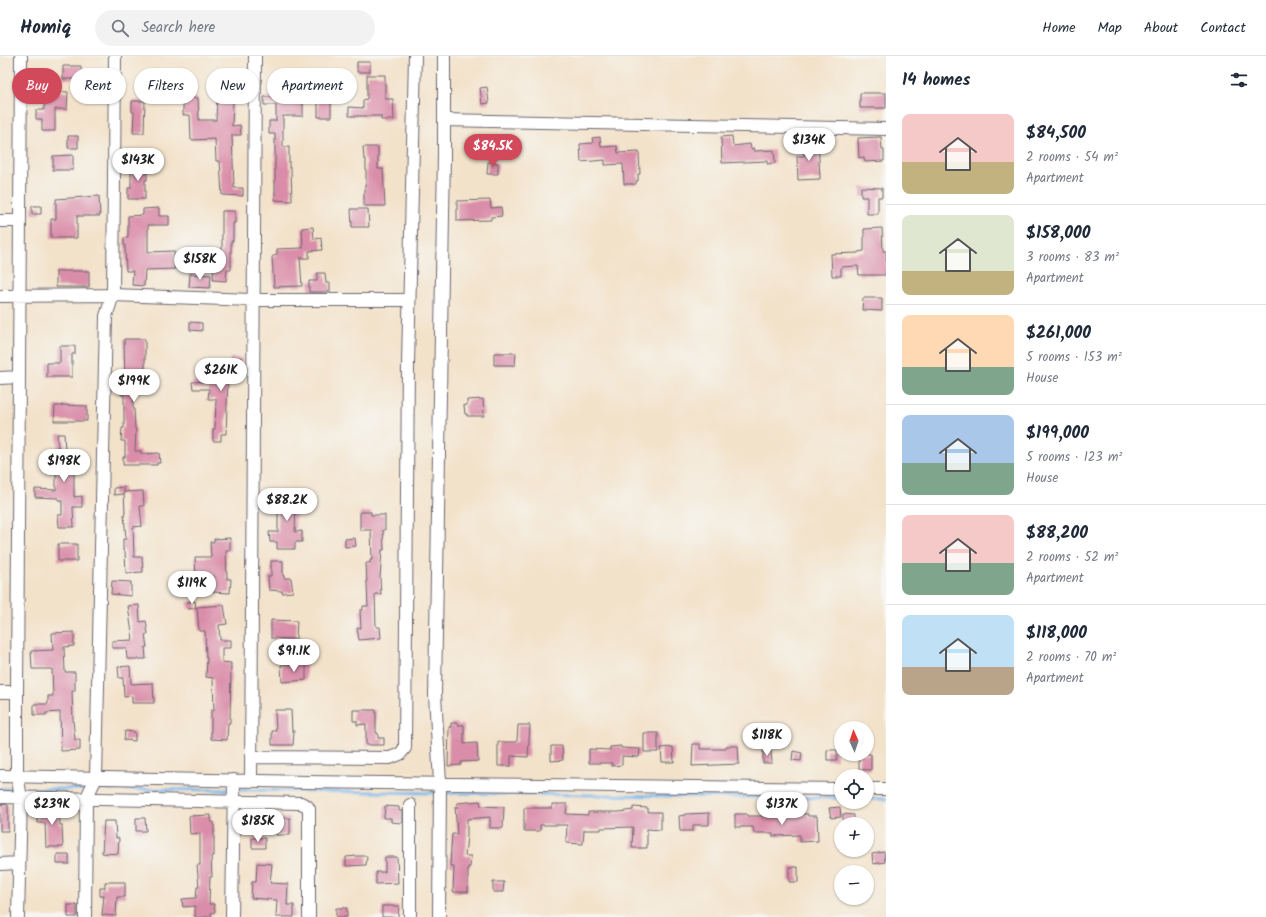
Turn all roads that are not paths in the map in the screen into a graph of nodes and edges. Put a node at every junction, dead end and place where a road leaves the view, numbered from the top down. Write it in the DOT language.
graph roads {
  1 [pos="20,56"];
  2 [pos="115,56"];
  3 [pos="254,56"];
  4 [pos="415,56"];
  5 [pos="444,56"];
  6 [pos="444,120"];
  7 [pos="886,129"];
  8 [pos="0,221"];
  9 [pos="20,221"];
  10 [pos="113,295"];
  11 [pos="0,296"];
  12 [pos="20,296"];
  13 [pos="252,300"];
  14 [pos="409,300"];
  15 [pos="19,377"];
  16 [pos="0,378"];
  17 [pos="0,692"];
  18 [pos="17,692"];
  19 [pos="252,757"];
  20 [pos="0,776"];
  21 [pos="17,776"];
  22 [pos="96,778"];
  23 [pos="234,780"];
  24 [pos="251,781"];
  25 [pos="440,783"];
  26 [pos="834,789"];
  27 [pos="874,789"];
  28 [pos="886,790"];
  29 [pos="0,797"];
  30 [pos="21,797"];
  31 [pos="86,799"];
  32 [pos="233,802"];
  33 [pos="410,805"];
  34 [pos="19,863"];
  35 [pos="0,864"];
  36 [pos="18,917"];
  37 [pos="85,917"];
  38 [pos="232,917"];
  39 [pos="309,917"];
  40 [pos="410,917"];
  41 [pos="439,917"];
  1 -- 9 [label="street"];
  2 -- 10 [label="street"];
  3 -- 13 [label="street"];
  4 -- 14 [label="street"];
  5 -- 6 [label="street"];
  6 -- 7 [label="street"];
  6 -- 25 [label="street"];
  8 -- 9 [label="street"];
  9 -- 12 [label="street"];
  10 -- 12 [label="street"];
  10 -- 13 [label="street"];
  10 -- 22 [label="street"];
  11 -- 12 [label="street"];
  12 -- 15 [label="street"];
  13 -- 14 [label="street"];
  13 -- 19 [label="street"];
  14 -- 19 [label="street"];
  15 -- 16 [label="street"];
  15 -- 18 [label="street"];
  17 -- 18 [label="street"];
  18 -- 21 [label="street"];
  19 -- 24 [label="street"];
  20 -- 21 [label="street"];
  21 -- 22 [label="street"];
  21 -- 30 [label="street"];
  22 -- 23 [label="street"];
  22 -- 31 [label="street"];
  23 -- 24 [label="street"];
  23 -- 32 [label="street"];
  24 -- 25 [label="street"];
  25 -- 26 [label="street"];
  25 -- 41 [label="street"];
  27 -- 28 [label="street"];
  29 -- 30 [label="street"];
  30 -- 31 [label="street"];
  30 -- 34 [label="street"];
  31 -- 32 [label="street"];
  31 -- 37 [label="street"];
  32 -- 38 [label="street"];
  32 -- 39 [label="street"];
  33 -- 40 [label="street"];
  34 -- 35 [label="street"];
  34 -- 36 [label="street"];
}
